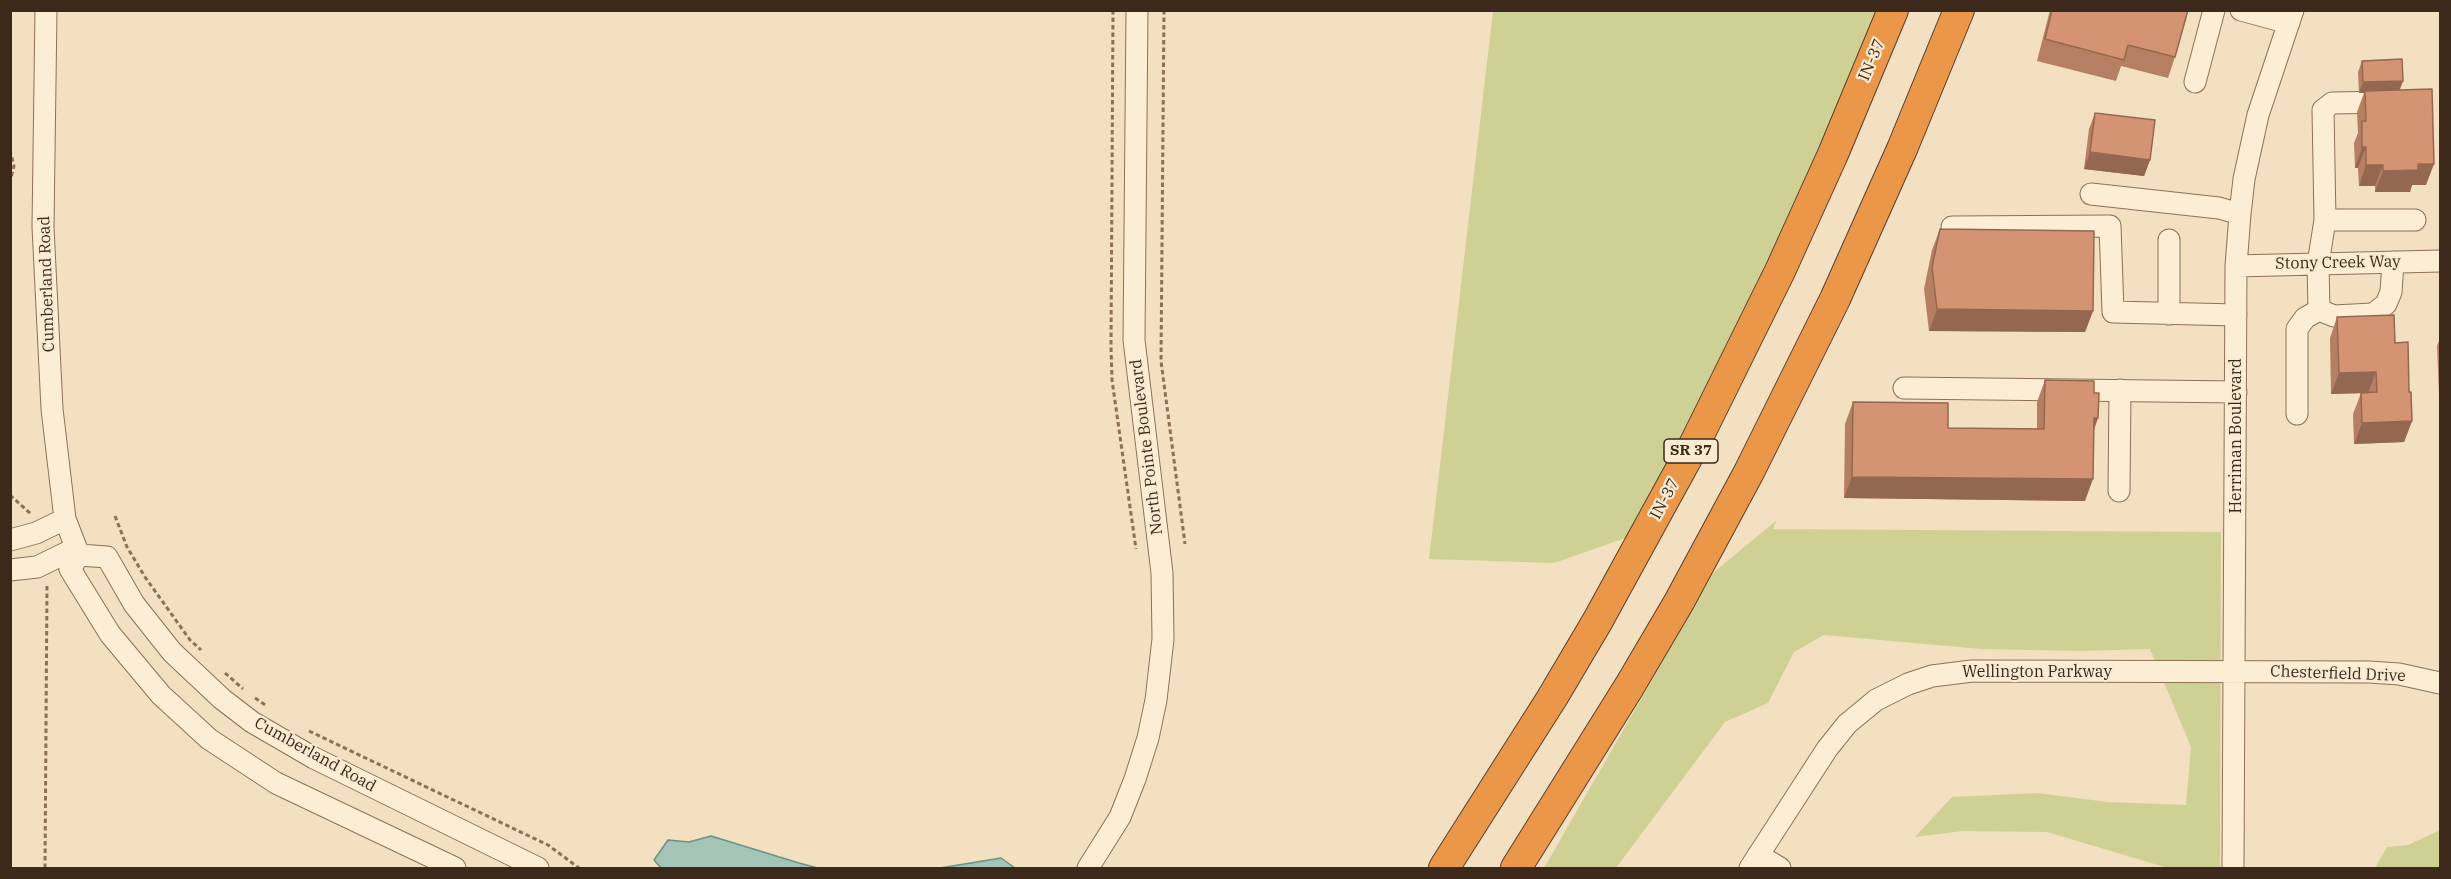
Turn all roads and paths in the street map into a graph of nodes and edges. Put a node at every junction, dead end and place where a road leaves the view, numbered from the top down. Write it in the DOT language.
graph roads {
  1 [pos="46,10"];
  2 [pos="1137,10"];
  3 [pos="1164,10"];
  4 [pos="1893,10"];
  5 [pos="1959,10"];
  6 [pos="2214,10"];
  7 [pos="2241,10"];
  8 [pos="2290,17"];
  9 [pos="2195,82"];
  10 [pos="2404,101"];
  11 [pos="10,150"];
  12 [pos="10,182"];
  13 [pos="2091,194"];
  14 [pos="2240,214"];
  15 [pos="2325,220"];
  16 [pos="2415,220"];
  17 [pos="1952,227"];
  18 [pos="2169,240"];
  19 [pos="2440,261"];
  20 [pos="2393,262"];
  21 [pos="2318,264"];
  22 [pos="2236,266"];
  23 [pos="2319,310"];
  24 [pos="2169,314"];
  25 [pos="2236,315"];
  26 [pos="1904,387"];
  27 [pos="2120,390"];
  28 [pos="2236,392"];
  29 [pos="2297,414"];
  30 [pos="2119,491"];
  31 [pos="10,495"];
  32 [pos="115,516"];
  33 [pos="65,519"];
  34 [pos="39,531"];
  35 [pos="10,540"];
  36 [pos="1185,544"];
  37 [pos="77,552"];
  38 [pos="45,563"];
  39 [pos="10,570"];
  40 [pos="204,653"];
  41 [pos="218,666"];
  42 [pos="2235,672"];
  43 [pos="2440,683"];
  44 [pos="244,690"];
  45 [pos="254,697"];
  46 [pos="272,710"];
  47 [pos="301,726"];
  48 [pos="1754,862"];
  49 [pos="45,868"];
  50 [pos="455,868"];
  51 [pos="538,868"];
  52 [pos="579,868"];
  53 [pos="1088,868"];
  54 [pos="1444,868"];
  55 [pos="1516,868"];
  56 [pos="1780,868"];
  57 [pos="2233,868"];
  1 -- 33 [label="street, Cumberland Road"];
  2 -- 53 [label="street, North Pointe Boulevard"];
  3 -- 36 [label="path"];
  4 -- 54 [label="highway, IN-37 / SR 37"];
  5 -- 55 [label="highway"];
  6 -- 9 [label="street"];
  7 -- 8 [label="street"];
  8 -- 14 [label="street, Herriman Boulevard"];
  10 -- 15 [label="street"];
  11 -- 12 [label="path"];
  13 -- 14 [label="street"];
  14 -- 22 [label="street, Herriman Boulevard"];
  15 -- 16 [label="street"];
  15 -- 21 [label="street"];
  17 -- 24 [label="street"];
  18 -- 24 [label="street"];
  19 -- 20 [label="street, Stony Creek Way"];
  20 -- 21 [label="street, Stony Creek Way"];
  20 -- 23 [label="street"];
  21 -- 22 [label="street, Stony Creek Way"];
  21 -- 23 [label="street"];
  22 -- 25 [label="street, Herriman Boulevard"];
  23 -- 29 [label="street"];
  24 -- 25 [label="street"];
  25 -- 28 [label="street, Herriman Boulevard"];
  26 -- 27 [label="street"];
  27 -- 28 [label="street"];
  27 -- 30 [label="street"];
  28 -- 42 [label="street, Herriman Boulevard"];
  31 -- 34 [label="path"];
  32 -- 40 [label="path"];
  33 -- 34 [label="street"];
  33 -- 37 [label="street, Cumberland Road"];
  34 -- 35 [label="street"];
  37 -- 38 [label="street"];
  37 -- 50 [label="street, Cumberland Road"];
  37 -- 51 [label="street, Cumberland Road"];
  38 -- 39 [label="street"];
  38 -- 49 [label="path"];
  41 -- 44 [label="path"];
  42 -- 43 [label="street, Chesterfield Drive"];
  42 -- 48 [label="street, Wellington Parkway"];
  42 -- 57 [label="street, Herriman Boulevard"];
  45 -- 46 [label="path"];
  47 -- 52 [label="path"];
  48 -- 56 [label="street"];
}
